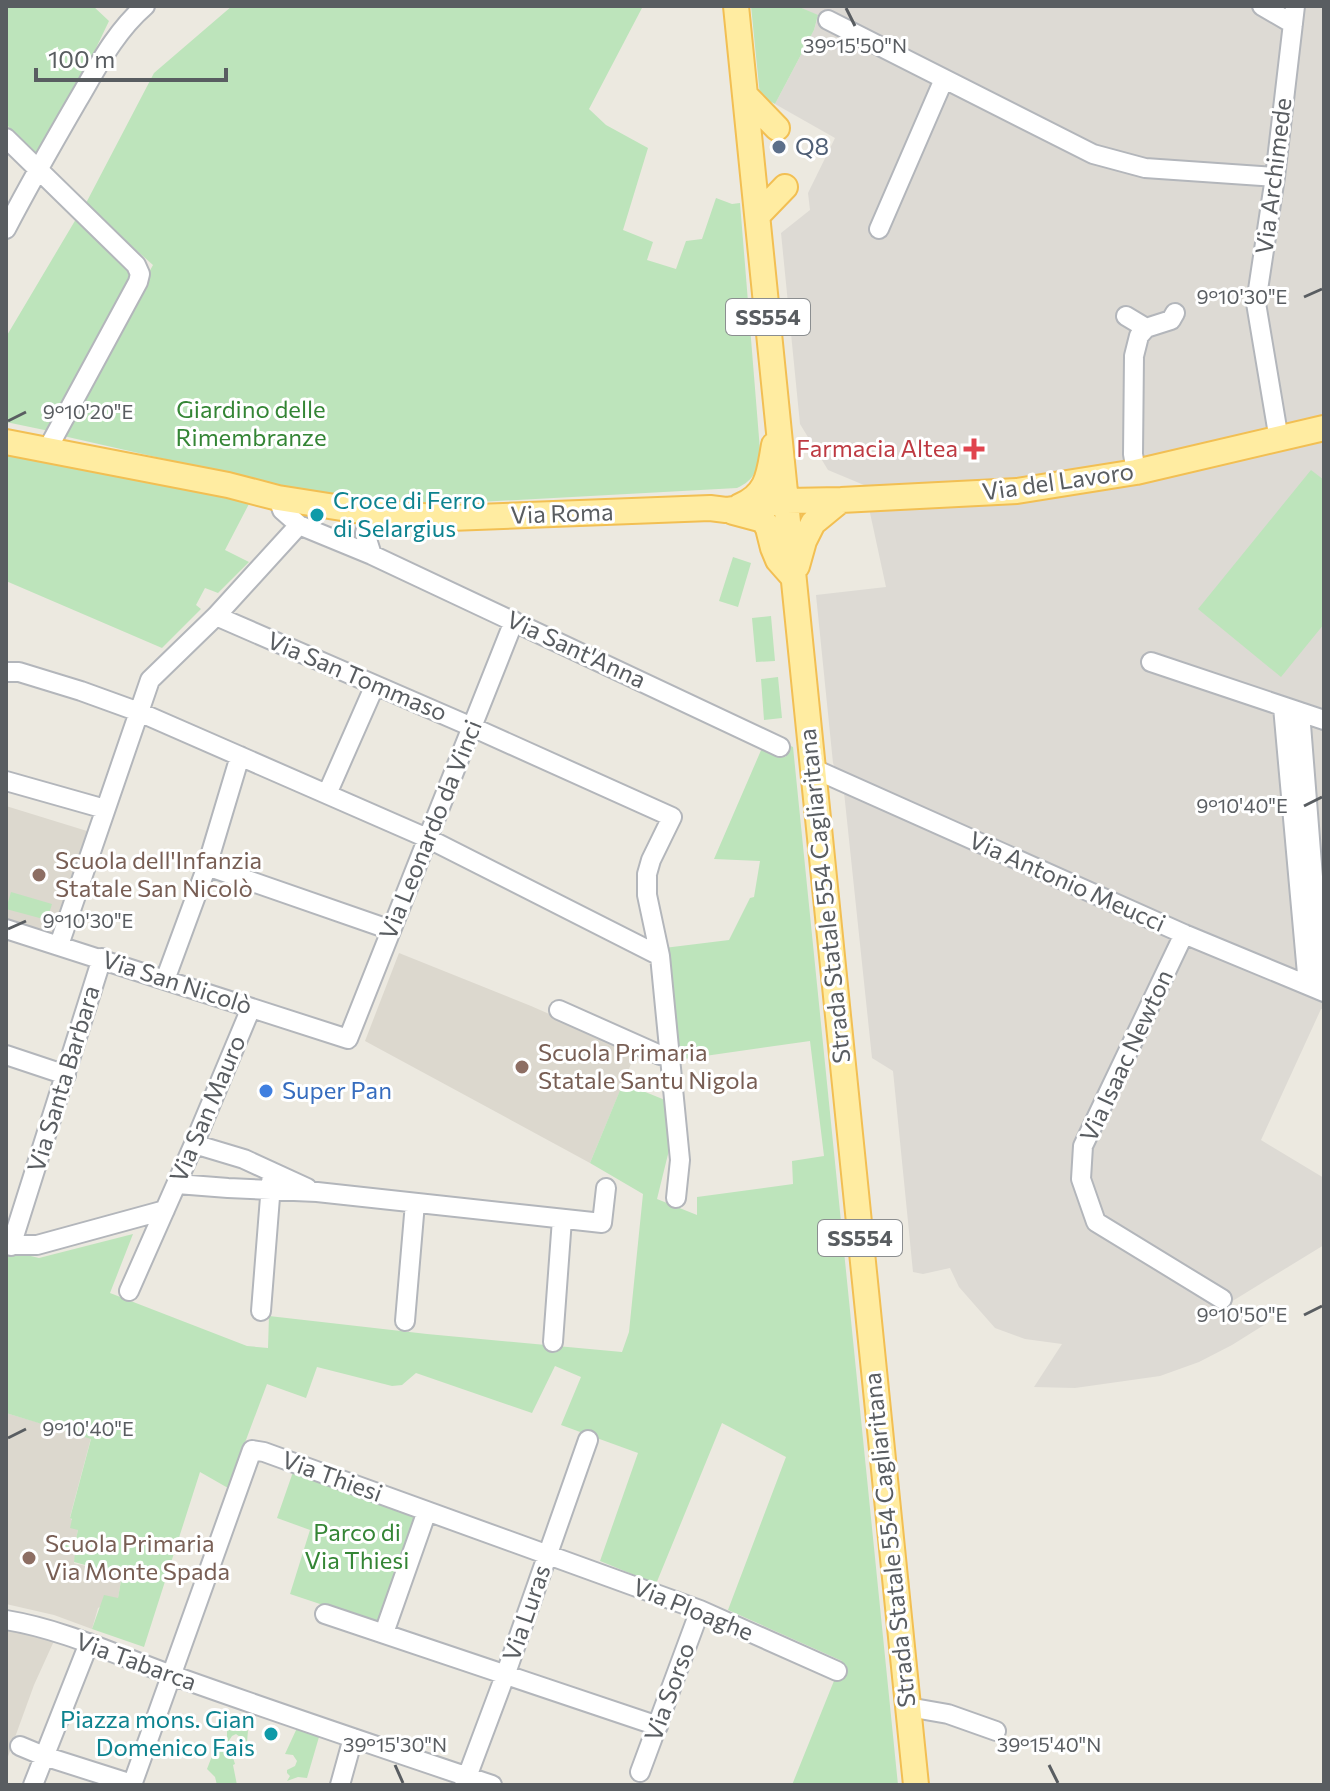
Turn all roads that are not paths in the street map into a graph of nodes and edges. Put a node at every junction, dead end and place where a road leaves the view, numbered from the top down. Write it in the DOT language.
graph roads {
  1 [pos="145,6"];
  2 [pos="736,6"];
  3 [pos="1262,6"];
  4 [pos="1294,15"];
  5 [pos="828,20"];
  6 [pos="944,79"];
  7 [pos="746,96"];
  8 [pos="777,128"];
  9 [pos="6,138"];
  10 [pos="38,168"];
  11 [pos="1275,177"];
  12 [pos="785,187"];
  13 [pos="758,215"];
  14 [pos="6,229"];
  15 [pos="879,229"];
  16 [pos="1175,313"];
  17 [pos="1126,316"];
  18 [pos="1146,328"];
  19 [pos="779,419"];
  20 [pos="1324,428"];
  21 [pos="1279,440"];
  22 [pos="6,442"];
  23 [pos="47,450"];
  24 [pos="1136,472"];
  25 [pos="841,500"];
  26 [pos="787,501"];
  27 [pos="280,504"];
  28 [pos="726,510"];
  29 [pos="371,512"];
  30 [pos="299,525"];
  31 [pos="372,555"];
  32 [pos="793,577"];
  33 [pos="216,616"];
  34 [pos="514,621"];
  35 [pos="1151,662"];
  36 [pos="6,672"];
  37 [pos="375,685"];
  38 [pos="1291,709"];
  39 [pos="139,712"];
  40 [pos="1324,720"];
  41 [pos="472,727"];
  42 [pos="780,747"];
  43 [pos="240,756"];
  44 [pos="812,768"];
  45 [pos="6,781"];
  46 [pos="327,794"];
  47 [pos="105,809"];
  48 [pos="427,838"];
  49 [pos="207,866"];
  50 [pos="391,930"];
  51 [pos="7,931"];
  52 [pos="1184,934"];
  53 [pos="59,945"];
  54 [pos="660,956"];
  55 [pos="102,958"];
  56 [pos="165,980"];
  57 [pos="1318,990"];
  58 [pos="251,1008"];
  59 [pos="559,1010"];
  60 [pos="348,1039"];
  61 [pos="6,1055"];
  62 [pos="670,1056"];
  63 [pos="66,1075"];
  64 [pos="194,1144"];
  65 [pos="271,1181"];
  66 [pos="177,1184"];
  67 [pos="606,1188"];
  68 [pos="676,1198"];
  69 [pos="415,1203"];
  70 [pos="165,1210"];
  71 [pos="562,1219"];
  72 [pos="9,1246"];
  73 [pos="129,1291"];
  74 [pos="1222,1299"];
  75 [pos="261,1311"];
  76 [pos="405,1321"];
  77 [pos="553,1342"];
  78 [pos="588,1440"];
  79 [pos="427,1511"];
  80 [pos="547,1554"];
  81 [pos="700,1610"];
  82 [pos="325,1614"];
  83 [pos="6,1620"];
  84 [pos="384,1633"];
  85 [pos="89,1643"];
  86 [pos="837,1671"];
  87 [pos="506,1673"];
  88 [pos="172,1676"];
  89 [pos="908,1707"];
  90 [pos="658,1726"];
  91 [pos="996,1731"];
  92 [pos="353,1738"];
  93 [pos="20,1746"];
  94 [pos="44,1756"];
  95 [pos="640,1772"];
  96 [pos="466,1781"];
  97 [pos="137,1783"];
  98 [pos="33,1785"];
  99 [pos="340,1785"];
  100 [pos="492,1785"];
  101 [pos="916,1785"];
  1 -- 10 [label="street"];
  2 -- 7 [label="main road, Strada Statale 554 Cagliaritana / SS554"];
  3 -- 4 [label="street"];
  4 -- 11 [label="street, Via Archimede"];
  5 -- 6 [label="street"];
  6 -- 11 [label="street"];
  6 -- 15 [label="street"];
  7 -- 8 [label="main road"];
  7 -- 13 [label="main road, Strada Statale 554 Cagliaritana / SS554"];
  9 -- 10 [label="street"];
  10 -- 14 [label="street"];
  10 -- 23 [label="street"];
  11 -- 21 [label="street, Via Archimede"];
  12 -- 13 [label="main road"];
  13 -- 19 [label="main road, Strada Statale 554 Cagliaritana / SS554"];
  16 -- 18 [label="street"];
  17 -- 18 [label="street"];
  18 -- 24 [label="street"];
  19 -- 25 [label="main road"];
  19 -- 26 [label="main road, Strada Statale 554 Cagliaritana / SS554"];
  19 -- 28 [label="main road"];
  20 -- 21 [label="main road, Via del Lavoro"];
  21 -- 24 [label="main road, Via del Lavoro"];
  22 -- 23 [label="main road, Via Roma"];
  23 -- 27 [label="main road, Via Roma"];
  24 -- 25 [label="main road, Via del Lavoro"];
  25 -- 26 [label="main road, Via del Lavoro"];
  25 -- 32 [label="main road"];
  26 -- 28 [label="main road, Via Roma"];
  26 -- 32 [label="main road, Strada Statale 554 Cagliaritana / SS554"];
  27 -- 29 [label="main road, Via Roma"];
  27 -- 30 [label="street, Via Sant'Anna"];
  28 -- 29 [label="main road, Via Roma"];
  28 -- 32 [label="main road"];
  29 -- 31 [label="street"];
  30 -- 31 [label="street, Via Sant'Anna"];
  30 -- 33 [label="street"];
  31 -- 34 [label="street, Via Sant'Anna"];
  32 -- 44 [label="main road, Strada Statale 554 Cagliaritana / SS554"];
  33 -- 37 [label="street, Via San Tommaso"];
  33 -- 39 [label="street"];
  34 -- 41 [label="street, Via Leonardo da Vinci"];
  34 -- 42 [label="street, Via Sant'Anna"];
  35 -- 38 [label="street"];
  36 -- 39 [label="street"];
  37 -- 41 [label="street, Via San Tommaso"];
  37 -- 46 [label="street"];
  38 -- 40 [label="street"];
  38 -- 57 [label="street"];
  39 -- 43 [label="street"];
  39 -- 47 [label="street"];
  41 -- 48 [label="street, Via Leonardo da Vinci"];
  41 -- 54 [label="street, Via San Tommaso"];
  43 -- 46 [label="street"];
  43 -- 49 [label="street"];
  44 -- 52 [label="street, Via Antonio Meucci"];
  44 -- 89 [label="main road, Strada Statale 554 Cagliaritana / SS554"];
  45 -- 47 [label="street"];
  46 -- 48 [label="street"];
  47 -- 53 [label="street"];
  48 -- 50 [label="street, Via Leonardo da Vinci"];
  48 -- 54 [label="street"];
  49 -- 50 [label="street"];
  49 -- 56 [label="street"];
  50 -- 60 [label="street, Via Leonardo da Vinci"];
  51 -- 53 [label="street, Via San Nicolò"];
  52 -- 57 [label="street, Via Antonio Meucci"];
  52 -- 74 [label="street, Via Isaac Newton"];
  53 -- 55 [label="street, Via San Nicolò"];
  54 -- 62 [label="street"];
  55 -- 56 [label="street, Via San Nicolò"];
  55 -- 63 [label="street, Via Santa Barbara"];
  56 -- 58 [label="street, Via San Nicolò"];
  58 -- 60 [label="street, Via San Nicolò"];
  58 -- 64 [label="street, Via San Mauro"];
  59 -- 62 [label="street"];
  61 -- 63 [label="street"];
  62 -- 68 [label="street"];
  63 -- 72 [label="street, Via Santa Barbara"];
  64 -- 65 [label="street"];
  64 -- 66 [label="street, Via San Mauro"];
  65 -- 66 [label="street"];
  65 -- 69 [label="street"];
  65 -- 75 [label="street"];
  66 -- 70 [label="street, Via San Mauro"];
  67 -- 71 [label="street"];
  69 -- 71 [label="street"];
  69 -- 76 [label="street"];
  70 -- 72 [label="street, Via San Mauro"];
  70 -- 73 [label="street, Via San Mauro"];
  71 -- 77 [label="street"];
  78 -- 80 [label="street, Via Luras"];
  79 -- 80 [label="street, Via Thiesi"];
  79 -- 84 [label="street"];
  79 -- 88 [label="street, Via Thiesi"];
  80 -- 81 [label="street, Via Ploaghe"];
  80 -- 87 [label="street, Via Luras"];
  81 -- 86 [label="street, Via Ploaghe"];
  81 -- 90 [label="street, Via Sorso"];
  82 -- 84 [label="street"];
  83 -- 85 [label="street, Via Tabarca"];
  84 -- 87 [label="street"];
  85 -- 88 [label="street, Via Tabarca"];
  85 -- 94 [label="street"];
  87 -- 90 [label="street"];
  87 -- 96 [label="street, Via Luras"];
  88 -- 92 [label="street, Via Tabarca"];
  88 -- 97 [label="street"];
  89 -- 91 [label="street"];
  89 -- 101 [label="main road, Strada Statale 554 Cagliaritana / SS554"];
  90 -- 95 [label="street, Via Sorso"];
  92 -- 96 [label="street, Via Tabarca"];
  92 -- 99 [label="street"];
  93 -- 94 [label="street"];
  94 -- 97 [label="street"];
  94 -- 98 [label="street"];
  96 -- 100 [label="street, Via Tabarca"];
}
